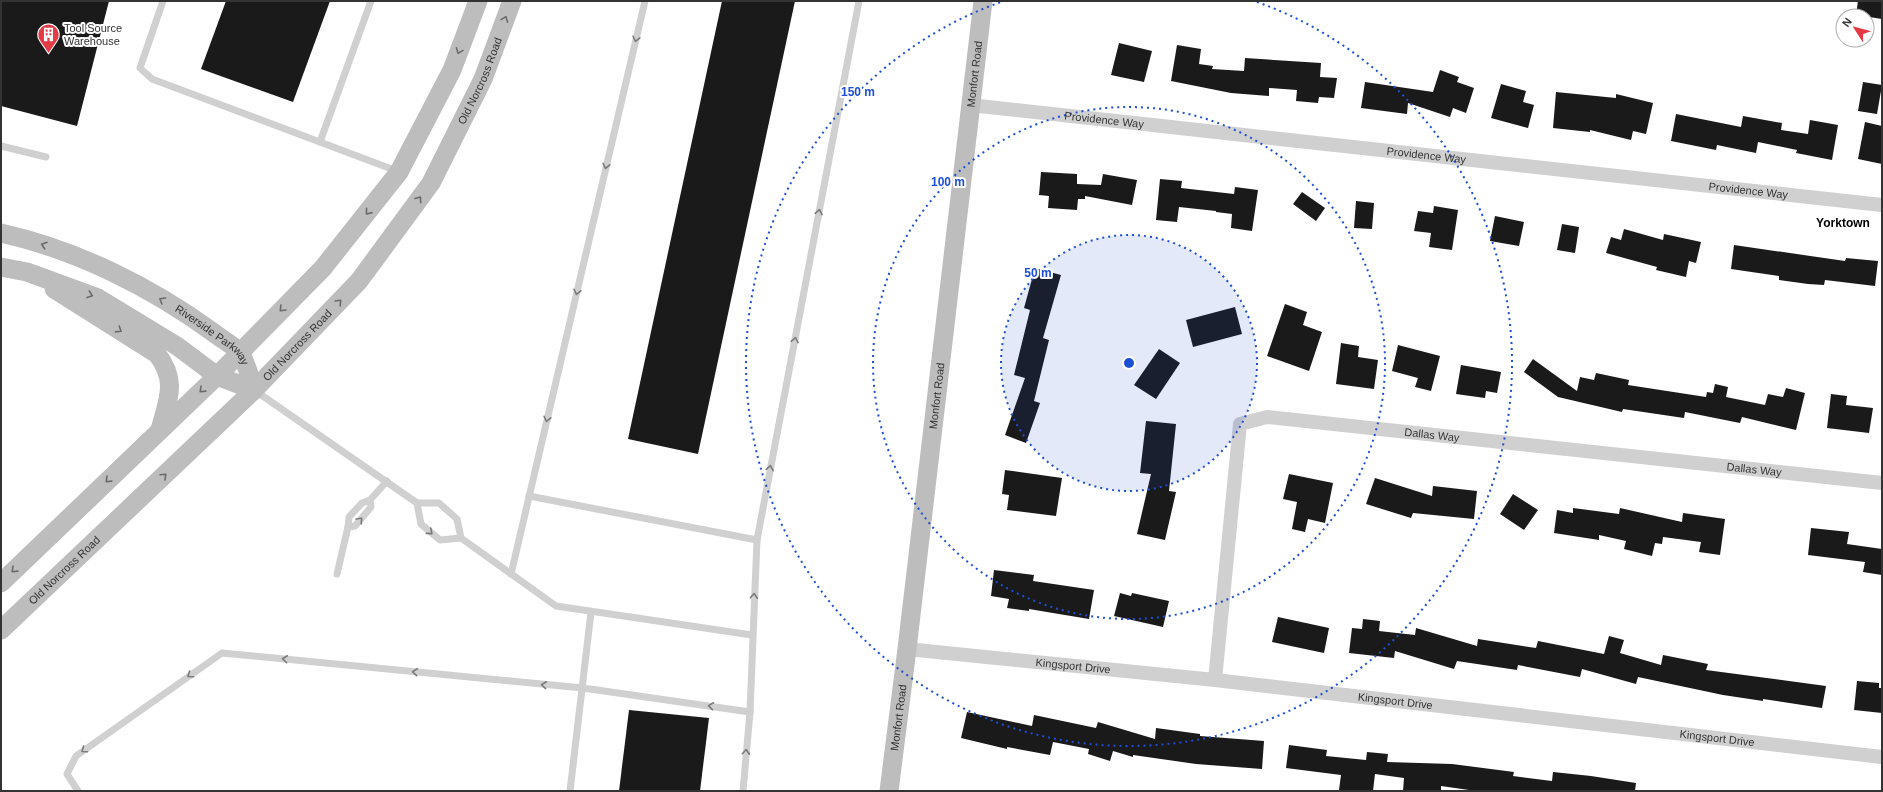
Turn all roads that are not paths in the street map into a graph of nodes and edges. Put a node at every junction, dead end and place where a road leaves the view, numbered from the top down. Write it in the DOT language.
graph roads {
  1 [pos="163,1"];
  2 [pos="371,1"];
  3 [pos="478,1"];
  4 [pos="512,1"];
  5 [pos="645,1"];
  6 [pos="859,1"];
  7 [pos="983,1"];
  8 [pos="970,105"];
  9 [pos="320,142"];
  10 [pos="1,146"];
  11 [pos="46,157"];
  12 [pos="400,172"];
  13 [pos="1882,206"];
  14 [pos="1,233"];
  15 [pos="1,267"];
  16 [pos="28,272"];
  17 [pos="240,353"];
  18 [pos="217,376"];
  19 [pos="254,390"];
  20 [pos="160,430"];
  21 [pos="387,482"];
  22 [pos="1882,483"];
  23 [pos="529,496"];
  24 [pos="417,503"];
  25 [pos="461,538"];
  26 [pos="757,540"];
  27 [pos="337,574"];
  28 [pos="511,574"];
  29 [pos="1,583"];
  30 [pos="591,612"];
  31 [pos="1,630"];
  32 [pos="752,635"];
  33 [pos="907,649"];
  34 [pos="1215,680"];
  35 [pos="583,688"];
  36 [pos="750,712"];
  37 [pos="1882,757"];
  38 [pos="78,791"];
  39 [pos="570,791"];
  40 [pos="744,791"];
  41 [pos="889,791"];
  1 -- 9 [label="lane"];
  2 -- 9 [label="lane"];
  3 -- 12 [label="main road, one-way"];
  19 -- 4 [label="main road, Old Norcross Road, one-way"];
  5 -- 23 [label="lane, one-way"];
  26 -- 6 [label="lane, one-way"];
  7 -- 8 [label="main road, Monfort Road"];
  8 -- 13 [label="street, Providence Way"];
  8 -- 33 [label="main road, Monfort Road"];
  9 -- 12 [label="lane"];
  10 -- 11 [label="lane"];
  12 -- 17 [label="main road, one-way"];
  17 -- 14 [label="main road, Riverside Parkway, one-way"];
  15 -- 16 [label="main road, Riverside Parkway"];
  16 -- 18 [label="main road, Riverside Parkway, one-way"];
  16 -- 20 [label="main road, one-way"];
  17 -- 18 [label="main road"];
  17 -- 19 [label="main road, Riverside Parkway"];
  18 -- 19 [label="main road, Riverside Parkway"];
  18 -- 20 [label="main road, one-way"];
  19 -- 21 [label="lane"];
  31 -- 19 [label="main road, Old Norcross Road, one-way"];
  20 -- 29 [label="main road, one-way"];
  21 -- 24 [label="lane"];
  21 -- 27 [label="lane"];
  22 -- 34 [label="street, Dallas Way"];
  23 -- 26 [label="lane"];
  23 -- 28 [label="lane"];
  24 -- 25 [label="lane"];
  24 -- 25 [label="lane, one-way"];
  25 -- 28 [label="lane"];
  32 -- 26 [label="lane, one-way"];
  28 -- 30 [label="lane"];
  30 -- 32 [label="lane"];
  30 -- 35 [label="lane"];
  32 -- 36 [label="lane"];
  33 -- 34 [label="street, Kingsport Drive"];
  33 -- 41 [label="main road, Monfort Road"];
  34 -- 37 [label="street, Kingsport Drive"];
  36 -- 35 [label="lane, one-way"];
  35 -- 38 [label="lane, one-way"];
  35 -- 39 [label="lane"];
  40 -- 36 [label="lane, one-way"];
}
